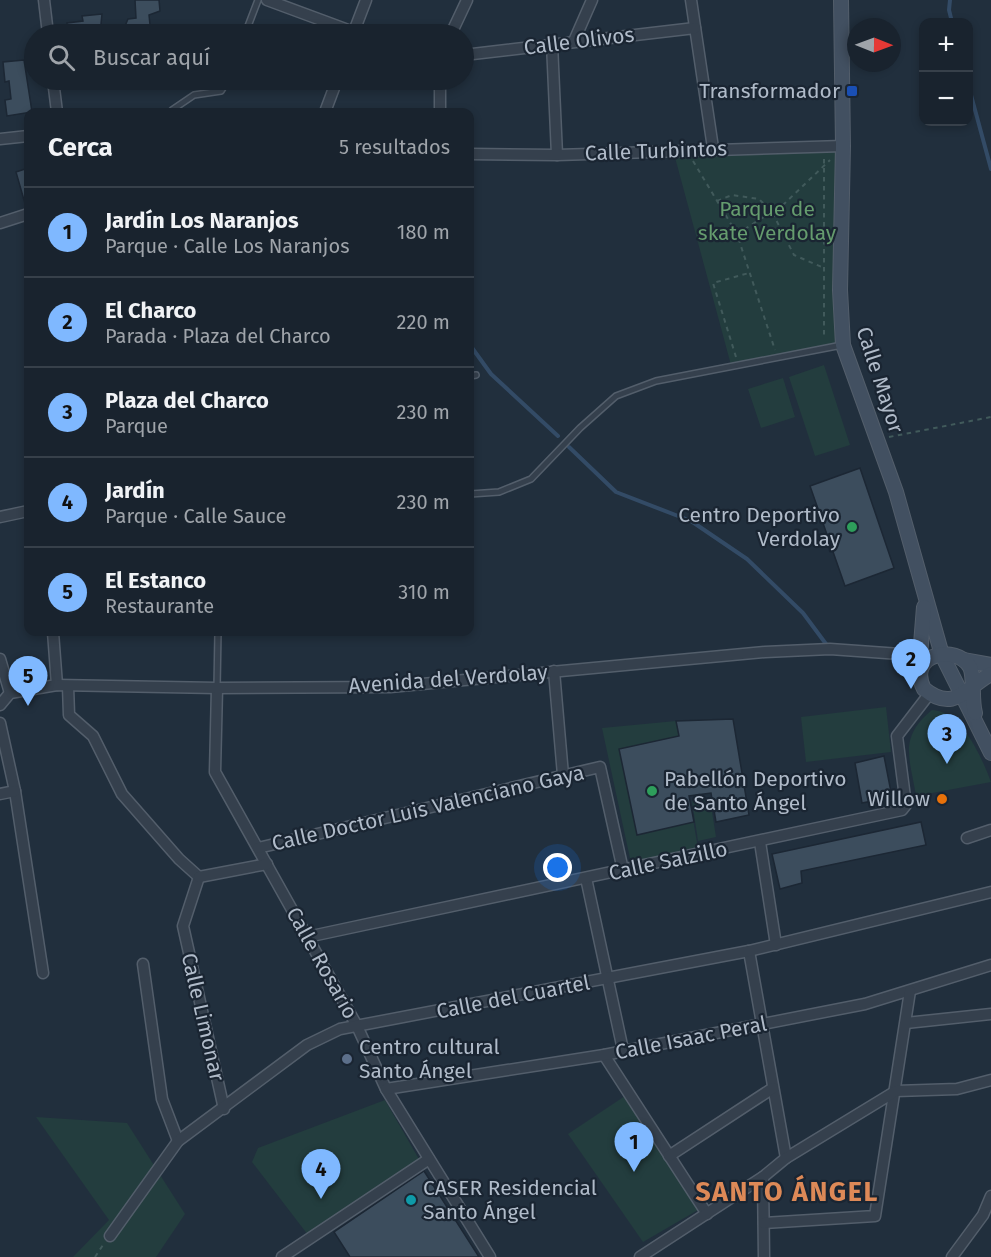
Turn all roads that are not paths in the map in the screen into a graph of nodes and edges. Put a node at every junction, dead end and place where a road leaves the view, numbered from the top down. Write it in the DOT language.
graph roads {
  1 [pos="44,0"];
  2 [pos="258,0"];
  3 [pos="267,0"];
  4 [pos="366,0"];
  5 [pos="467,0"];
  6 [pos="592,0"];
  7 [pos="691,0"];
  8 [pos="841,0"];
  9 [pos="47,24"];
  10 [pos="249,24"];
  11 [pos="329,24"];
  12 [pos="358,24"];
  13 [pos="456,24"];
  14 [pos="695,28"];
  15 [pos="574,41"];
  16 [pos="552,45"];
  17 [pos="474,54"];
  18 [pos="54,90"];
  19 [pos="221,90"];
  20 [pos="333,90"];
  21 [pos="440,90"];
  22 [pos="56,108"];
  23 [pos="175,108"];
  24 [pos="326,108"];
  25 [pos="440,108"];
  26 [pos="24,136"];
  27 [pos="0,139"];
  28 [pos="843,146"];
  29 [pos="713,148"];
  30 [pos="474,154"];
  31 [pos="557,154"];
  32 [pos="24,215"];
  33 [pos="0,223"];
  34 [pos="843,345"];
  35 [pos="474,494"];
  36 [pos="24,512"];
  37 [pos="0,517"];
  38 [pos="925,596"];
  39 [pos="54,636"];
  40 [pos="218,636"];
  41 [pos="900,656"];
  42 [pos="919,656"];
  43 [pos="938,656"];
  44 [pos="0,658"];
  45 [pos="964,660"];
  46 [pos="991,665"];
  47 [pos="554,671"];
  48 [pos="920,674"];
  49 [pos="991,674"];
  50 [pos="62,685"];
  51 [pos="217,688"];
  52 [pos="10,693"];
  53 [pos="930,693"];
  54 [pos="966,693"];
  55 [pos="0,705"];
  56 [pos="0,723"];
  57 [pos="991,753"];
  58 [pos="563,776"];
  59 [pos="15,791"];
  60 [pos="0,794"];
  61 [pos="991,830"];
  62 [pos="967,838"];
  63 [pos="760,842"];
  64 [pos="258,848"];
  65 [pos="267,864"];
  66 [pos="623,870"];
  67 [pos="199,877"];
  68 [pos="586,878"];
  69 [pos="991,892"];
  70 [pos="307,937"];
  71 [pos="776,945"];
  72 [pos="749,951"];
  73 [pos="143,964"];
  74 [pos="991,965"];
  75 [pos="44,973"];
  76 [pos="608,980"];
  77 [pos="910,991"];
  78 [pos="991,1014"];
  79 [pos="906,1023"];
  80 [pos="762,1024"];
  81 [pos="357,1026"];
  82 [pos="623,1050"];
  83 [pos="604,1055"];
  84 [pos="991,1080"];
  85 [pos="773,1088"];
  86 [pos="386,1089"];
  87 [pos="896,1091"];
  88 [pos="224,1109"];
  89 [pos="178,1142"];
  90 [pos="669,1156"];
  91 [pos="786,1158"];
  92 [pos="429,1159"];
  93 [pos="763,1177"];
  94 [pos="991,1196"];
  95 [pos="707,1214"];
  96 [pos="764,1223"];
  97 [pos="110,1236"];
  98 [pos="282,1257"];
  99 [pos="490,1257"];
  100 [pos="640,1257"];
  101 [pos="764,1257"];
  102 [pos="952,1257"];
  1 -- 9 [label="street"];
  2 -- 10 [label="lane"];
  3 -- 11 [label="street"];
  4 -- 12 [label="street"];
  5 -- 13 [label="street"];
  6 -- 15 [label="street"];
  7 -- 14 [label="street"];
  8 -- 28 [label="main road, Calle Mayor"];
  14 -- 15 [label="street, Calle Olivos"];
  14 -- 29 [label="street"];
  15 -- 16 [label="street, Calle Olivos"];
  16 -- 17 [label="street, Calle Olivos"];
  16 -- 31 [label="street"];
  18 -- 22 [label="street"];
  19 -- 23 [label="lane"];
  20 -- 24 [label="street"];
  21 -- 25 [label="street"];
  26 -- 27 [label="street"];
  28 -- 29 [label="street, Calle Turbintos"];
  28 -- 34 [label="main road, Calle Mayor"];
  29 -- 31 [label="street, Calle Turbintos"];
  30 -- 31 [label="street, Calle Turbintos"];
  32 -- 33 [label="street"];
  34 -- 35 [label="lane"];
  34 -- 38 [label="main road, Calle Mayor"];
  36 -- 37 [label="street"];
  38 -- 42 [label="main road"];
  38 -- 43 [label="main road, Calle Mayor"];
  39 -- 50 [label="street"];
  40 -- 51 [label="lane"];
  41 -- 42 [label="street, Avenida del Verdolay"];
  41 -- 47 [label="street, Avenida del Verdolay"];
  41 -- 48 [label="street"];
  42 -- 43 [label="street, Avenida del Verdolay"];
  42 -- 48 [label="main road"];
  43 -- 45 [label="main road"];
  43 -- 48 [label="main road"];
  43 -- 54 [label="main road, Calle Mayor"];
  44 -- 52 [label="street"];
  45 -- 46 [label="main road"];
  45 -- 54 [label="main road"];
  47 -- 51 [label="street, Avenida del Verdolay"];
  47 -- 58 [label="street"];
  48 -- 53 [label="main road"];
  49 -- 54 [label="main road"];
  50 -- 51 [label="street, Avenida del Verdolay"];
  50 -- 52 [label="street, Avenida del Verdolay"];
  50 -- 67 [label="street"];
  51 -- 64 [label="street, Calle Rosario"];
  52 -- 55 [label="street"];
  53 -- 54 [label="main road"];
  53 -- 63 [label="street, Calle Salzillo"];
  54 -- 57 [label="main road"];
  56 -- 59 [label="street"];
  58 -- 64 [label="street, Calle Doctor Luis Valenciano Gaya"];
  58 -- 66 [label="street, Calle Doctor Luis Valenciano Gaya"];
  59 -- 60 [label="street"];
  59 -- 75 [label="street"];
  61 -- 62 [label="street"];
  63 -- 66 [label="street, Calle Salzillo"];
  63 -- 71 [label="street"];
  64 -- 65 [label="street, Calle Rosario"];
  65 -- 67 [label="street"];
  65 -- 70 [label="street, Calle Rosario"];
  66 -- 68 [label="street, Calle Salzillo"];
  67 -- 88 [label="street, Calle Limonar"];
  68 -- 70 [label="street, Calle Salzillo"];
  68 -- 76 [label="street"];
  69 -- 71 [label="street, Calle del Cuartel"];
  70 -- 81 [label="street, Calle Rosario"];
  71 -- 72 [label="street, Calle del Cuartel"];
  72 -- 76 [label="street, Calle del Cuartel"];
  72 -- 80 [label="street"];
  73 -- 89 [label="street"];
  74 -- 77 [label="street, Calle Isaac Peral"];
  76 -- 81 [label="street, Calle del Cuartel"];
  76 -- 82 [label="street"];
  77 -- 79 [label="street"];
  77 -- 80 [label="street, Calle Isaac Peral"];
  78 -- 79 [label="street"];
  79 -- 87 [label="street"];
  80 -- 82 [label="street, Calle Isaac Peral"];
  80 -- 85 [label="street"];
  81 -- 86 [label="street, Calle Rosario"];
  81 -- 88 [label="street, Calle del Cuartel"];
  82 -- 83 [label="street, Calle Isaac Peral"];
  83 -- 86 [label="street, Calle Isaac Peral"];
  83 -- 90 [label="street"];
  84 -- 87 [label="street"];
  85 -- 90 [label="street"];
  85 -- 91 [label="street"];
  86 -- 92 [label="street, Calle Rosario"];
  87 -- 91 [label="street"];
  87 -- 96 [label="street"];
  88 -- 89 [label="street, Calle del Cuartel"];
  89 -- 97 [label="street, Calle del Cuartel"];
  90 -- 95 [label="street"];
  91 -- 93 [label="street"];
  92 -- 98 [label="street"];
  92 -- 99 [label="street, Calle Rosario"];
  93 -- 95 [label="street"];
  93 -- 96 [label="street"];
  94 -- 102 [label="street"];
  95 -- 100 [label="street"];
  96 -- 101 [label="street"];
}
